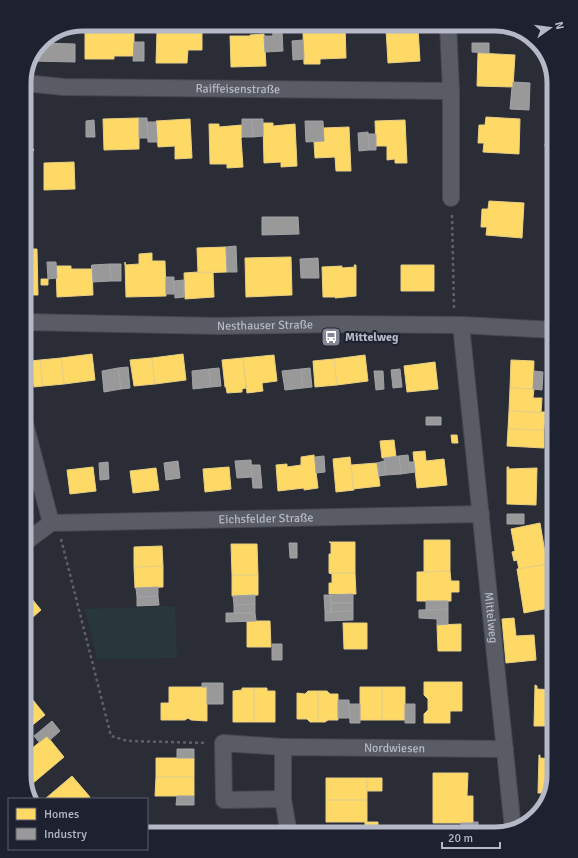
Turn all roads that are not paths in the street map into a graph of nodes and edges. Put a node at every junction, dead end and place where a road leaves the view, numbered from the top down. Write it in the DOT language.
graph roads {
  1 [pos="448,31"];
  2 [pos="31,84"];
  3 [pos="451,91"];
  4 [pos="451,198"];
  5 [pos="31,322"];
  6 [pos="461,325"];
  7 [pos="547,330"];
  8 [pos="31,447"];
  9 [pos="481,514"];
  10 [pos="51,523"];
  11 [pos="31,538"];
  12 [pos="283,747"];
  13 [pos="505,749"];
  14 [pos="283,798"];
  15 [pos="512,824"];
  16 [pos="288,827"];
  1 -- 3 [label="street"];
  2 -- 3 [label="street, Raiffeisenstraße"];
  3 -- 4 [label="street"];
  5 -- 6 [label="street, Nesthauser Straße"];
  6 -- 7 [label="street, Nesthauser Straße"];
  6 -- 9 [label="street, Mittelweg"];
  8 -- 10 [label="street"];
  9 -- 10 [label="street, Eichsfelder Straße"];
  9 -- 13 [label="street, Mittelweg"];
  10 -- 11 [label="street"];
  12 -- 13 [label="street, Nordwiesen"];
  12 -- 14 [label="street"];
  12 -- 14 [label="street, Nordwiesen"];
  13 -- 15 [label="street, Mittelweg"];
  14 -- 16 [label="street"];
}
